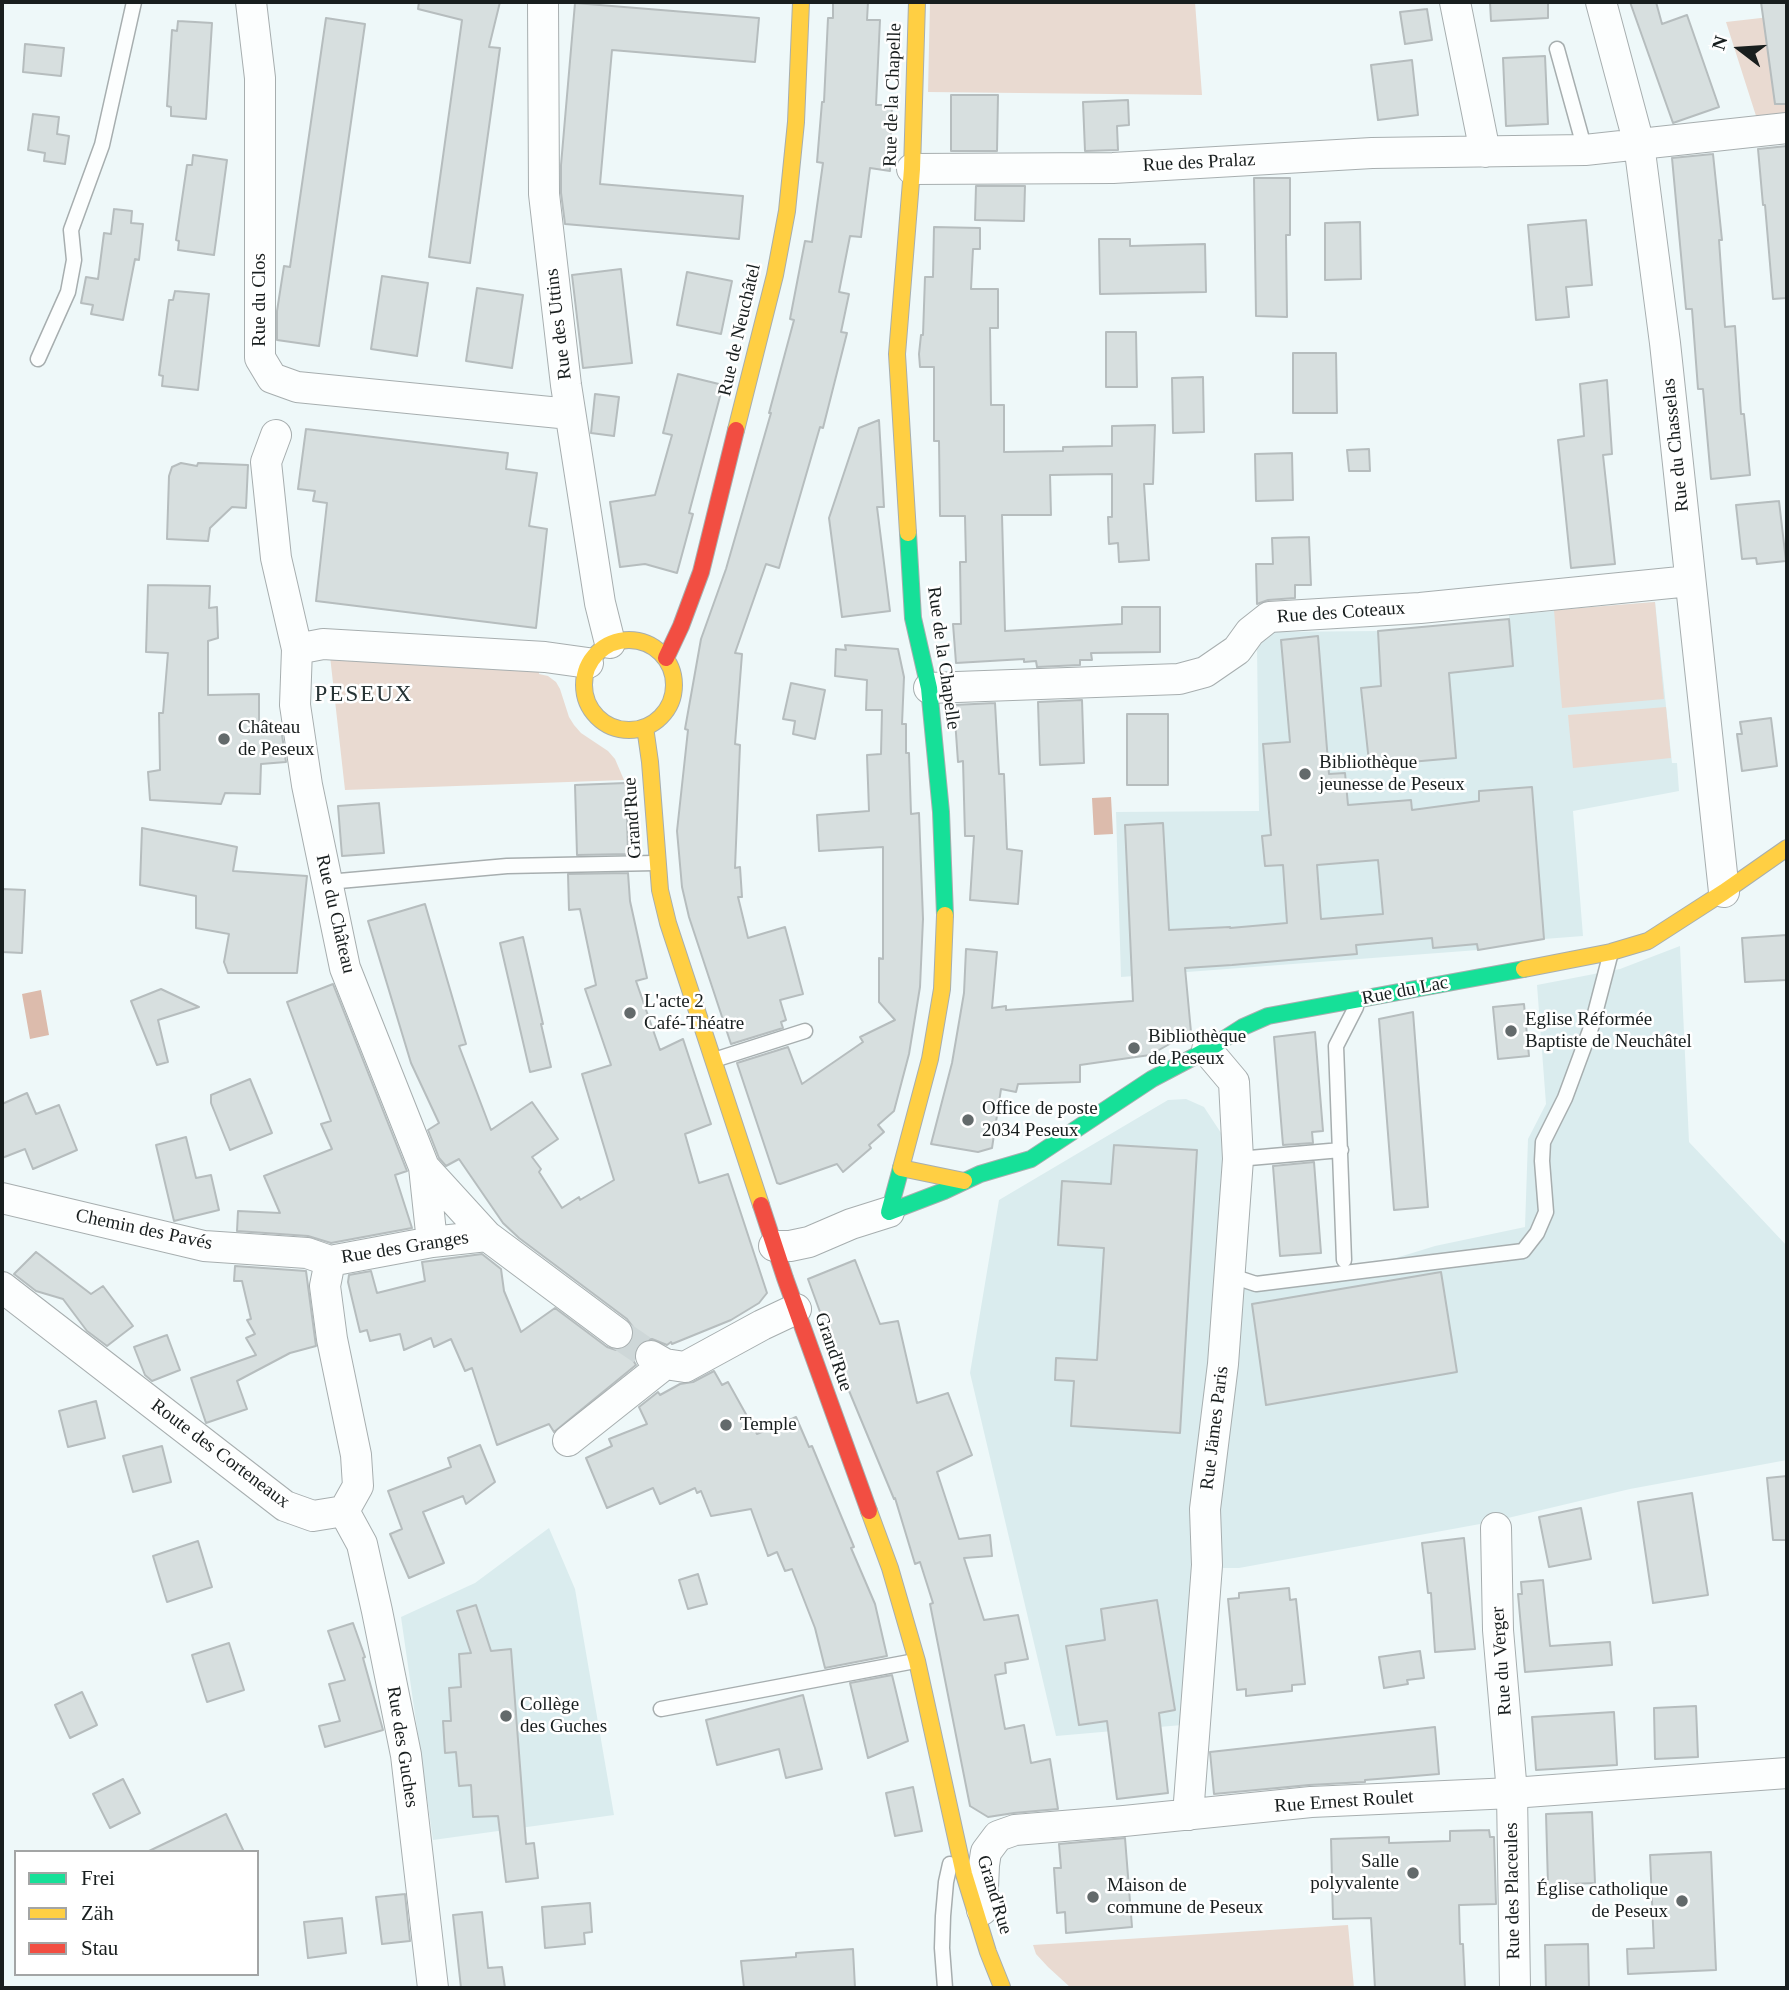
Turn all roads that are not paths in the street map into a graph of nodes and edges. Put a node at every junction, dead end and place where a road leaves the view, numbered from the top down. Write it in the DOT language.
graph roads {
  1 [pos="134,2"];
  2 [pos="251,2"];
  3 [pos="542,2"];
  4 [pos="801,2"];
  5 [pos="917,2"];
  6 [pos="1455,2"];
  7 [pos="1601,2"];
  8 [pos="1557,49"];
  9 [pos="1787,128"];
  10 [pos="1639,144"];
  11 [pos="1586,150"];
  12 [pos="1486,152"];
  13 [pos="912,169"];
  14 [pos="38,359"];
  15 [pos="570,414"];
  16 [pos="276,435"];
  17 [pos="1690,581"];
  18 [pos="297,649"];
  19 [pos="599,653"];
  20 [pos="666,658"];
  21 [pos="929,688"];
  22 [pos="645,727"];
  23 [pos="1787,848"];
  24 [pos="657,863"];
  25 [pos="328,882"];
  26 [pos="1724,892"];
  27 [pos="1611,951"];
  28 [pos="1360,1000"];
  29 [pos="805,1031"];
  30 [pos="1207,1050"];
  31 [pos="713,1060"];
  32 [pos="1340,1150"];
  33 [pos="1238,1159"];
  34 [pos="424,1167"];
  35 [pos="901,1168"];
  36 [pos="964,1181"];
  37 [pos="2,1198"];
  38 [pos="889,1212"];
  39 [pos="487,1236"];
  40 [pos="432,1241"];
  41 [pos="774,1246"];
  42 [pos="1344,1260"];
  43 [pos="330,1261"];
  44 [pos="1229,1275"];
  45 [pos="2,1287"];
  46 [pos="796,1309"];
  47 [pos="617,1332"];
  48 [pos="568,1441"];
  49 [pos="344,1511"];
  50 [pos="1496,1528"];
  51 [pos="917,1661"];
  52 [pos="662,1709"];
  53 [pos="1787,1773"];
  54 [pos="1512,1793"];
  55 [pos="1188,1815"];
  56 [pos="956,1839"];
  57 [pos="981,1926"];
  58 [pos="1006,1987"];
  59 [pos="433,1988"];
  60 [pos="945,1988"];
  61 [pos="1515,1988"];
  1 -- 14 [label="lane"];
  2 -- 15 [label="street, Rue du Clos"];
  3 -- 15 [label="street, Rue des Uttins"];
  4 -- 20 [label="street, Rue de Neuchâtel"];
  5 -- 13 [label="street, Rue de la Chapelle"];
  6 -- 12 [label="street"];
  7 -- 10 [label="street, Rue du Chasselas"];
  8 -- 11 [label="lane"];
  9 -- 10 [label="street, Rue des Pralaz"];
  10 -- 11 [label="street, Rue des Pralaz"];
  10 -- 17 [label="street, Rue du Chasselas"];
  11 -- 12 [label="street, Rue des Pralaz"];
  12 -- 13 [label="street, Rue des Pralaz"];
  13 -- 21 [label="street, Rue de la Chapelle"];
  15 -- 19 [label="street, Rue des Uttins"];
  16 -- 18 [label="street, Rue du Château"];
  17 -- 21 [label="street, Rue des Coteaux"];
  17 -- 26 [label="street, Rue du Chasselas"];
  18 -- 19 [label="street"];
  18 -- 25 [label="street, Rue du Château"];
  19 -- 20 [label="street"];
  19 -- 22 [label="street"];
  20 -- 22 [label="street"];
  21 -- 35 [label="street, Rue de la Chapelle"];
  22 -- 24 [label="street, Grand'Rue"];
  23 -- 26 [label="street, Rue du Lac"];
  24 -- 25 [label="lane"];
  24 -- 31 [label="street, Grand'Rue"];
  25 -- 34 [label="street, Rue du Château"];
  26 -- 27 [label="street, Rue du Lac"];
  27 -- 28 [label="street, Rue du Lac"];
  27 -- 44 [label="lane"];
  28 -- 30 [label="street, Rue du Lac"];
  28 -- 32 [label="lane"];
  29 -- 31 [label="lane"];
  30 -- 33 [label="street, Rue Jämes Paris"];
  30 -- 36 [label="street, Rue du Lac"];
  31 -- 41 [label="street, Grand'Rue"];
  32 -- 33 [label="lane"];
  32 -- 42 [label="lane"];
  33 -- 44 [label="street, Rue Jämes Paris"];
  34 -- 39 [label="street, Rue du Château"];
  34 -- 40 [label="street, Rue du Château"];
  35 -- 36 [label="street"];
  35 -- 38 [label="street, Rue de la Chapelle"];
  36 -- 38 [label="street, Rue du Lac"];
  37 -- 43 [label="street, Chemin des Pavés"];
  38 -- 41 [label="street"];
  39 -- 40 [label="street, Rue des Granges"];
  39 -- 47 [label="street, Rue des Granges"];
  40 -- 43 [label="street, Rue des Granges"];
  41 -- 46 [label="street, Grand'Rue"];
  43 -- 49 [label="street"];
  44 -- 55 [label="street, Rue Jämes Paris"];
  45 -- 49 [label="street, Route des Corteneaux"];
  46 -- 48 [label="street"];
  46 -- 51 [label="street, Grand'Rue"];
  49 -- 59 [label="street, Rue des Guches"];
  50 -- 54 [label="street, Rue du Verger"];
  51 -- 52 [label="lane"];
  51 -- 56 [label="street, Grand'Rue"];
  53 -- 54 [label="street, Rue Ernest Roulet"];
  54 -- 55 [label="street, Rue Ernest Roulet"];
  54 -- 61 [label="street, Rue des Placeules"];
  55 -- 57 [label="street, Rue Ernest Roulet"];
  56 -- 57 [label="street, Grand'Rue"];
  56 -- 60 [label="lane"];
  57 -- 58 [label="street, Grand'Rue"];
}
